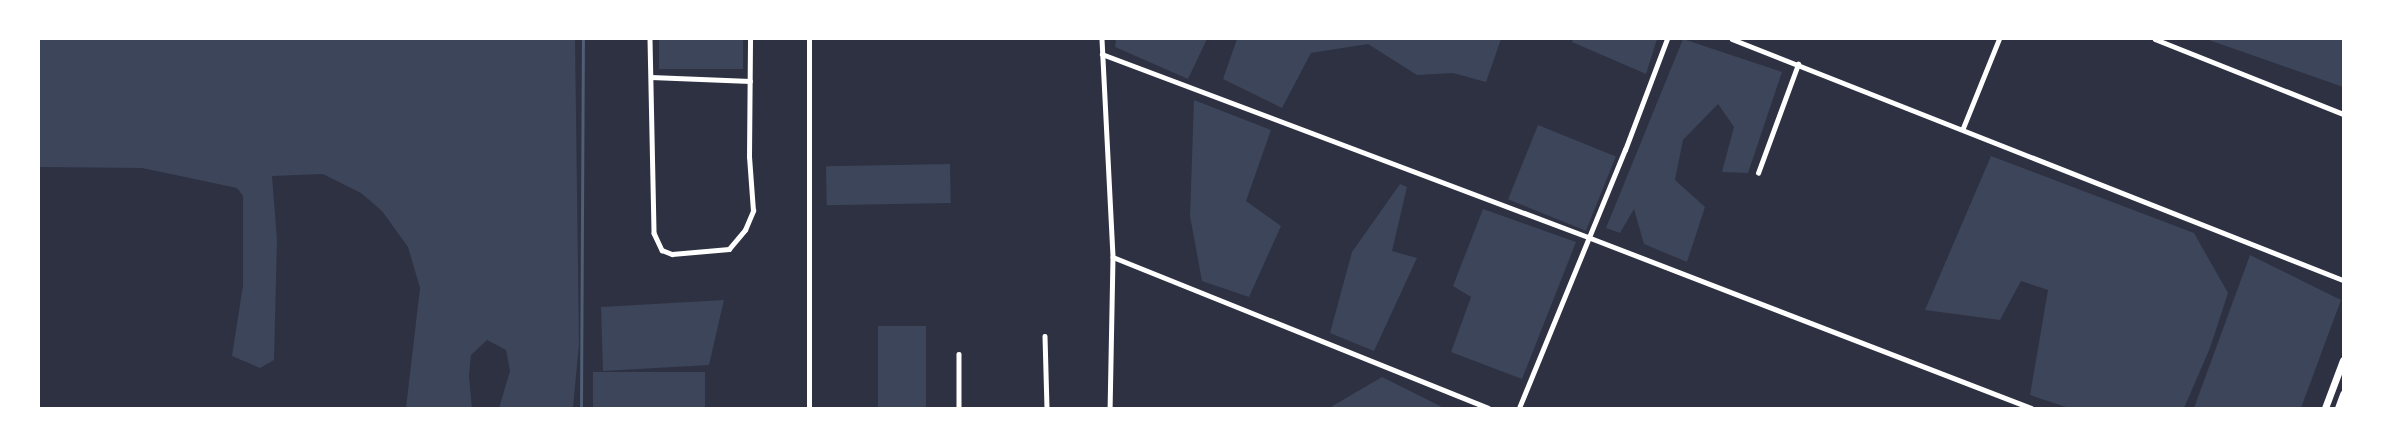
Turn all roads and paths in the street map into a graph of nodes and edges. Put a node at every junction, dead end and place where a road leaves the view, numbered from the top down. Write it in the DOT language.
graph roads {
  1 [pos="650,39"];
  2 [pos="750,39"];
  3 [pos="809,39"];
  4 [pos="1102,39"];
  5 [pos="1667,39"];
  6 [pos="1732,39"];
  7 [pos="1999,39"];
  8 [pos="2155,39"];
  9 [pos="1102,54"];
  10 [pos="1798,64"];
  11 [pos="650,77"];
  12 [pos="750,81"];
  13 [pos="2343,114"];
  14 [pos="1963,128"];
  15 [pos="1758,173"];
  16 [pos="1588,237"];
  17 [pos="1113,257"];
  18 [pos="2343,280"];
  19 [pos="1045,336"];
  20 [pos="959,354"];
  21 [pos="2343,360"];
  22 [pos="2343,394"];
  23 [pos="809,408"];
  24 [pos="959,408"];
  25 [pos="1047,408"];
  26 [pos="1110,408"];
  27 [pos="1488,408"];
  28 [pos="1519,408"];
  29 [pos="2031,408"];
  30 [pos="2325,408"];
  31 [pos="2338,408"];
  1 -- 11 [label="street"];
  2 -- 12 [label="street"];
  3 -- 23 [label="street"];
  4 -- 9 [label="street"];
  5 -- 16 [label="street"];
  6 -- 10 [label="street"];
  7 -- 14 [label="street"];
  8 -- 13 [label="street"];
  9 -- 16 [label="street"];
  9 -- 17 [label="street"];
  10 -- 14 [label="street"];
  10 -- 15 [label="street"];
  11 -- 12 [label="street"];
  11 -- 12 [label="street"];
  14 -- 18 [label="street"];
  16 -- 28 [label="street"];
  16 -- 29 [label="street"];
  17 -- 26 [label="street"];
  17 -- 27 [label="street"];
  19 -- 25 [label="street"];
  20 -- 24 [label="street"];
  21 -- 30 [label="main road"];
  22 -- 31 [label="main road"];
}
